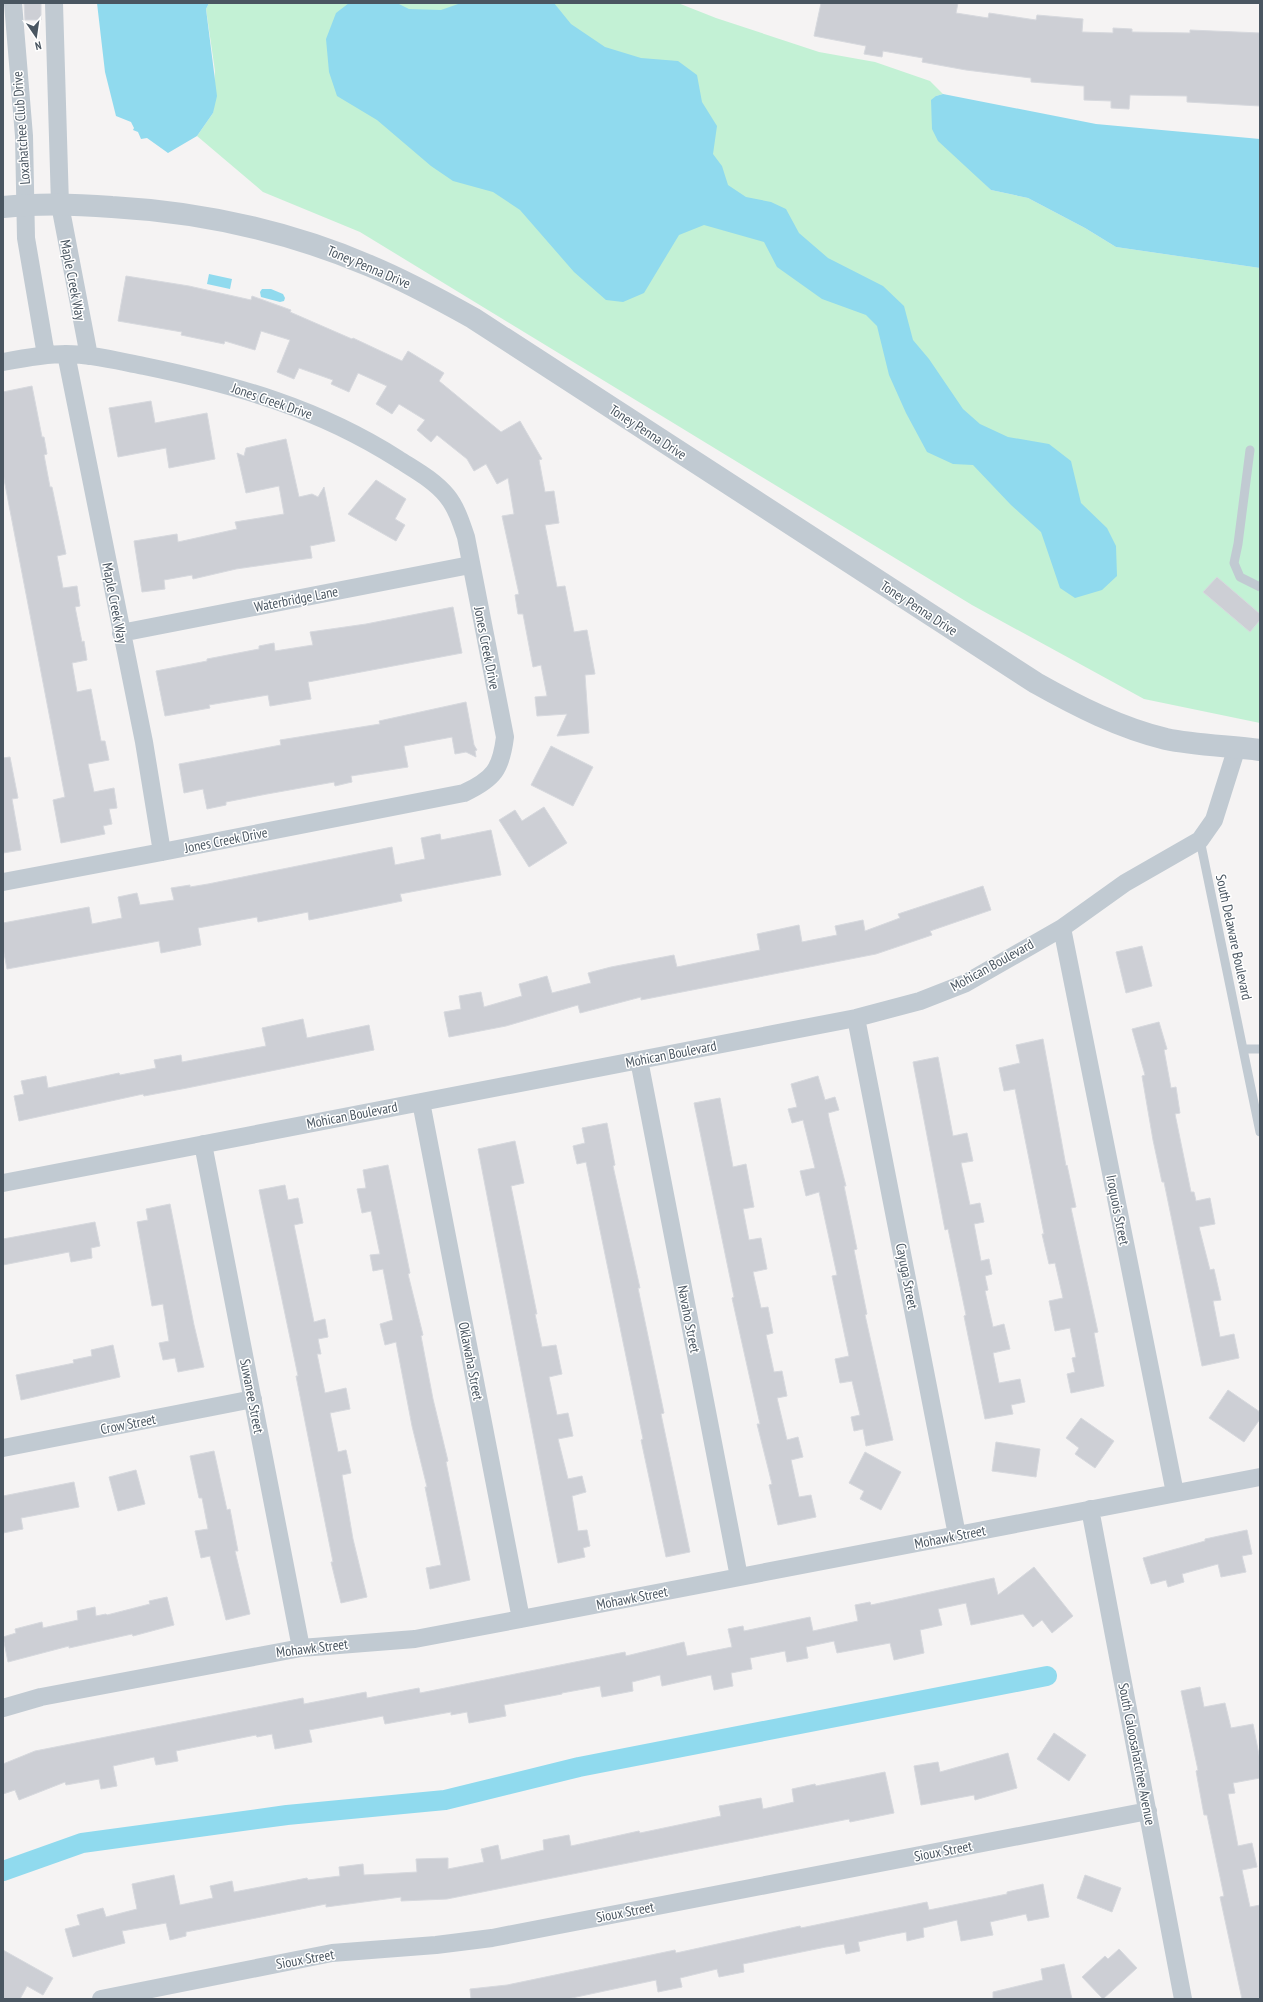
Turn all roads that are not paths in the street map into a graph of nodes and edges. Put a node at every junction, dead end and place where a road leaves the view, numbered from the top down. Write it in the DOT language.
graph roads {
  1 [pos="13,3"];
  2 [pos="54,3"];
  3 [pos="60,205"];
  4 [pos="26,206"];
  5 [pos="3,207"];
  6 [pos="66,354"];
  7 [pos="46,355"];
  8 [pos="88,356"];
  9 [pos="3,362"];
  10 [pos="1250,450"];
  11 [pos="470,565"];
  12 [pos="1260,587"];
  13 [pos="121,633"];
  14 [pos="1238,747"];
  15 [pos="1260,750"];
  16 [pos="1200,840"];
  17 [pos="162,852"];
  18 [pos="3,882"];
  19 [pos="1062,928"];
  20 [pos="856,1018"];
  21 [pos="1243,1049"];
  22 [pos="1260,1049"];
  23 [pos="639,1060"];
  24 [pos="421,1102"];
  25 [pos="1260,1132"];
  26 [pos="203,1144"];
  27 [pos="3,1183"];
  28 [pos="253,1399"];
  29 [pos="3,1448"];
  30 [pos="1260,1476"];
  31 [pos="1175,1493"];
  32 [pos="1090,1509"];
  33 [pos="957,1535"];
  34 [pos="739,1577"];
  35 [pos="521,1619"];
  36 [pos="301,1648"];
  37 [pos="3,1708"];
  38 [pos="1148,1811"];
  39 [pos="101,1999"];
  40 [pos="1183,1999"];
  1 -- 4 [label="street, Loxahatchee Club Drive"];
  2 -- 3 [label="street"];
  3 -- 4 [label="street, Toney Penna Drive"];
  3 -- 8 [label="street, Maple Creek Way"];
  3 -- 14 [label="street, Toney Penna Drive"];
  4 -- 5 [label="street, Toney Penna Drive"];
  4 -- 7 [label="street"];
  6 -- 7 [label="street, Jones Creek Drive"];
  6 -- 8 [label="street, Jones Creek Drive"];
  6 -- 13 [label="street, Maple Creek Way"];
  7 -- 9 [label="street, Jones Creek Drive"];
  8 -- 11 [label="street, Jones Creek Drive"];
  10 -- 12 [label="lane"];
  11 -- 13 [label="street, Waterbridge Lane"];
  11 -- 17 [label="street, Jones Creek Drive"];
  13 -- 17 [label="street, Maple Creek Way"];
  14 -- 15 [label="street, Toney Penna Drive"];
  14 -- 16 [label="street, Mohican Boulevard"];
  16 -- 19 [label="street, Mohican Boulevard"];
  16 -- 21 [label="lane, South Delaware Boulevard"];
  17 -- 18 [label="street, Jones Creek Drive"];
  19 -- 20 [label="street, Mohican Boulevard"];
  19 -- 31 [label="street, Iroquois Street"];
  20 -- 23 [label="street, Mohican Boulevard"];
  20 -- 33 [label="street, Cayuga Street"];
  21 -- 22 [label="lane"];
  21 -- 25 [label="lane, South Delaware Boulevard"];
  23 -- 24 [label="street, Mohican Boulevard"];
  23 -- 34 [label="street, Navaho Street"];
  24 -- 26 [label="street, Mohican Boulevard"];
  24 -- 35 [label="street, Oklawaha Street"];
  26 -- 27 [label="street, Mohican Boulevard"];
  26 -- 28 [label="street, Suwanee Street"];
  28 -- 29 [label="street, Crow Street"];
  28 -- 36 [label="street, Suwanee Street"];
  30 -- 31 [label="street, Mohawk Street"];
  31 -- 32 [label="street, Mohawk Street"];
  32 -- 33 [label="street, Mohawk Street"];
  32 -- 38 [label="street, South Caloosahatchee Avenue"];
  33 -- 34 [label="street, Mohawk Street"];
  34 -- 35 [label="street, Mohawk Street"];
  35 -- 36 [label="street, Mohawk Street"];
  36 -- 37 [label="street, Mohawk Street"];
  38 -- 39 [label="street, Sioux Street"];
  38 -- 40 [label="street, South Caloosahatchee Avenue"];
}
